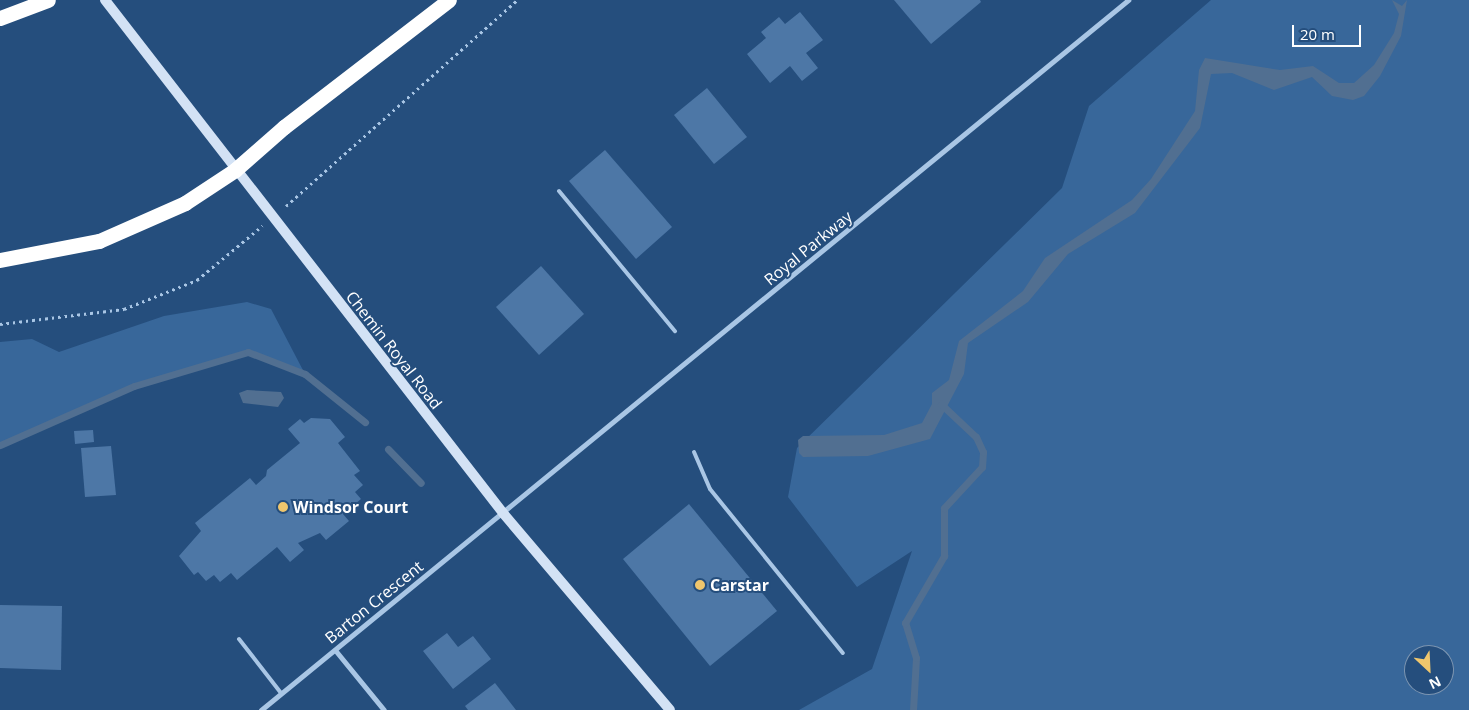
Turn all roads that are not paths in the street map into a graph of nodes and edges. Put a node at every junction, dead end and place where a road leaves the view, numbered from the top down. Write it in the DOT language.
graph roads {
  1 [pos="48,0"];
  2 [pos="105,0"];
  3 [pos="449,0"];
  4 [pos="1128,0"];
  5 [pos="0,18"];
  6 [pos="235,170"];
  7 [pos="559,191"];
  8 [pos="0,260"];
  9 [pos="675,331"];
  10 [pos="694,452"];
  11 [pos="503,514"];
  12 [pos="239,639"];
  13 [pos="336,650"];
  14 [pos="843,654"];
  15 [pos="281,694"];
  16 [pos="261,710"];
  17 [pos="384,710"];
  18 [pos="670,710"];
  1 -- 5 [label="highway"];
  2 -- 6 [label="main road, Chemin Royal Road"];
  3 -- 6 [label="highway"];
  4 -- 11 [label="street, Royal Parkway"];
  6 -- 8 [label="highway"];
  6 -- 11 [label="main road, Chemin Royal Road"];
  7 -- 9 [label="lane"];
  10 -- 14 [label="lane"];
  11 -- 13 [label="street, Barton Crescent"];
  11 -- 18 [label="main road, Chemin Royal Road"];
  12 -- 15 [label="lane"];
  13 -- 15 [label="street, Barton Crescent"];
  13 -- 17 [label="street"];
  15 -- 16 [label="street, Barton Crescent"];
}
